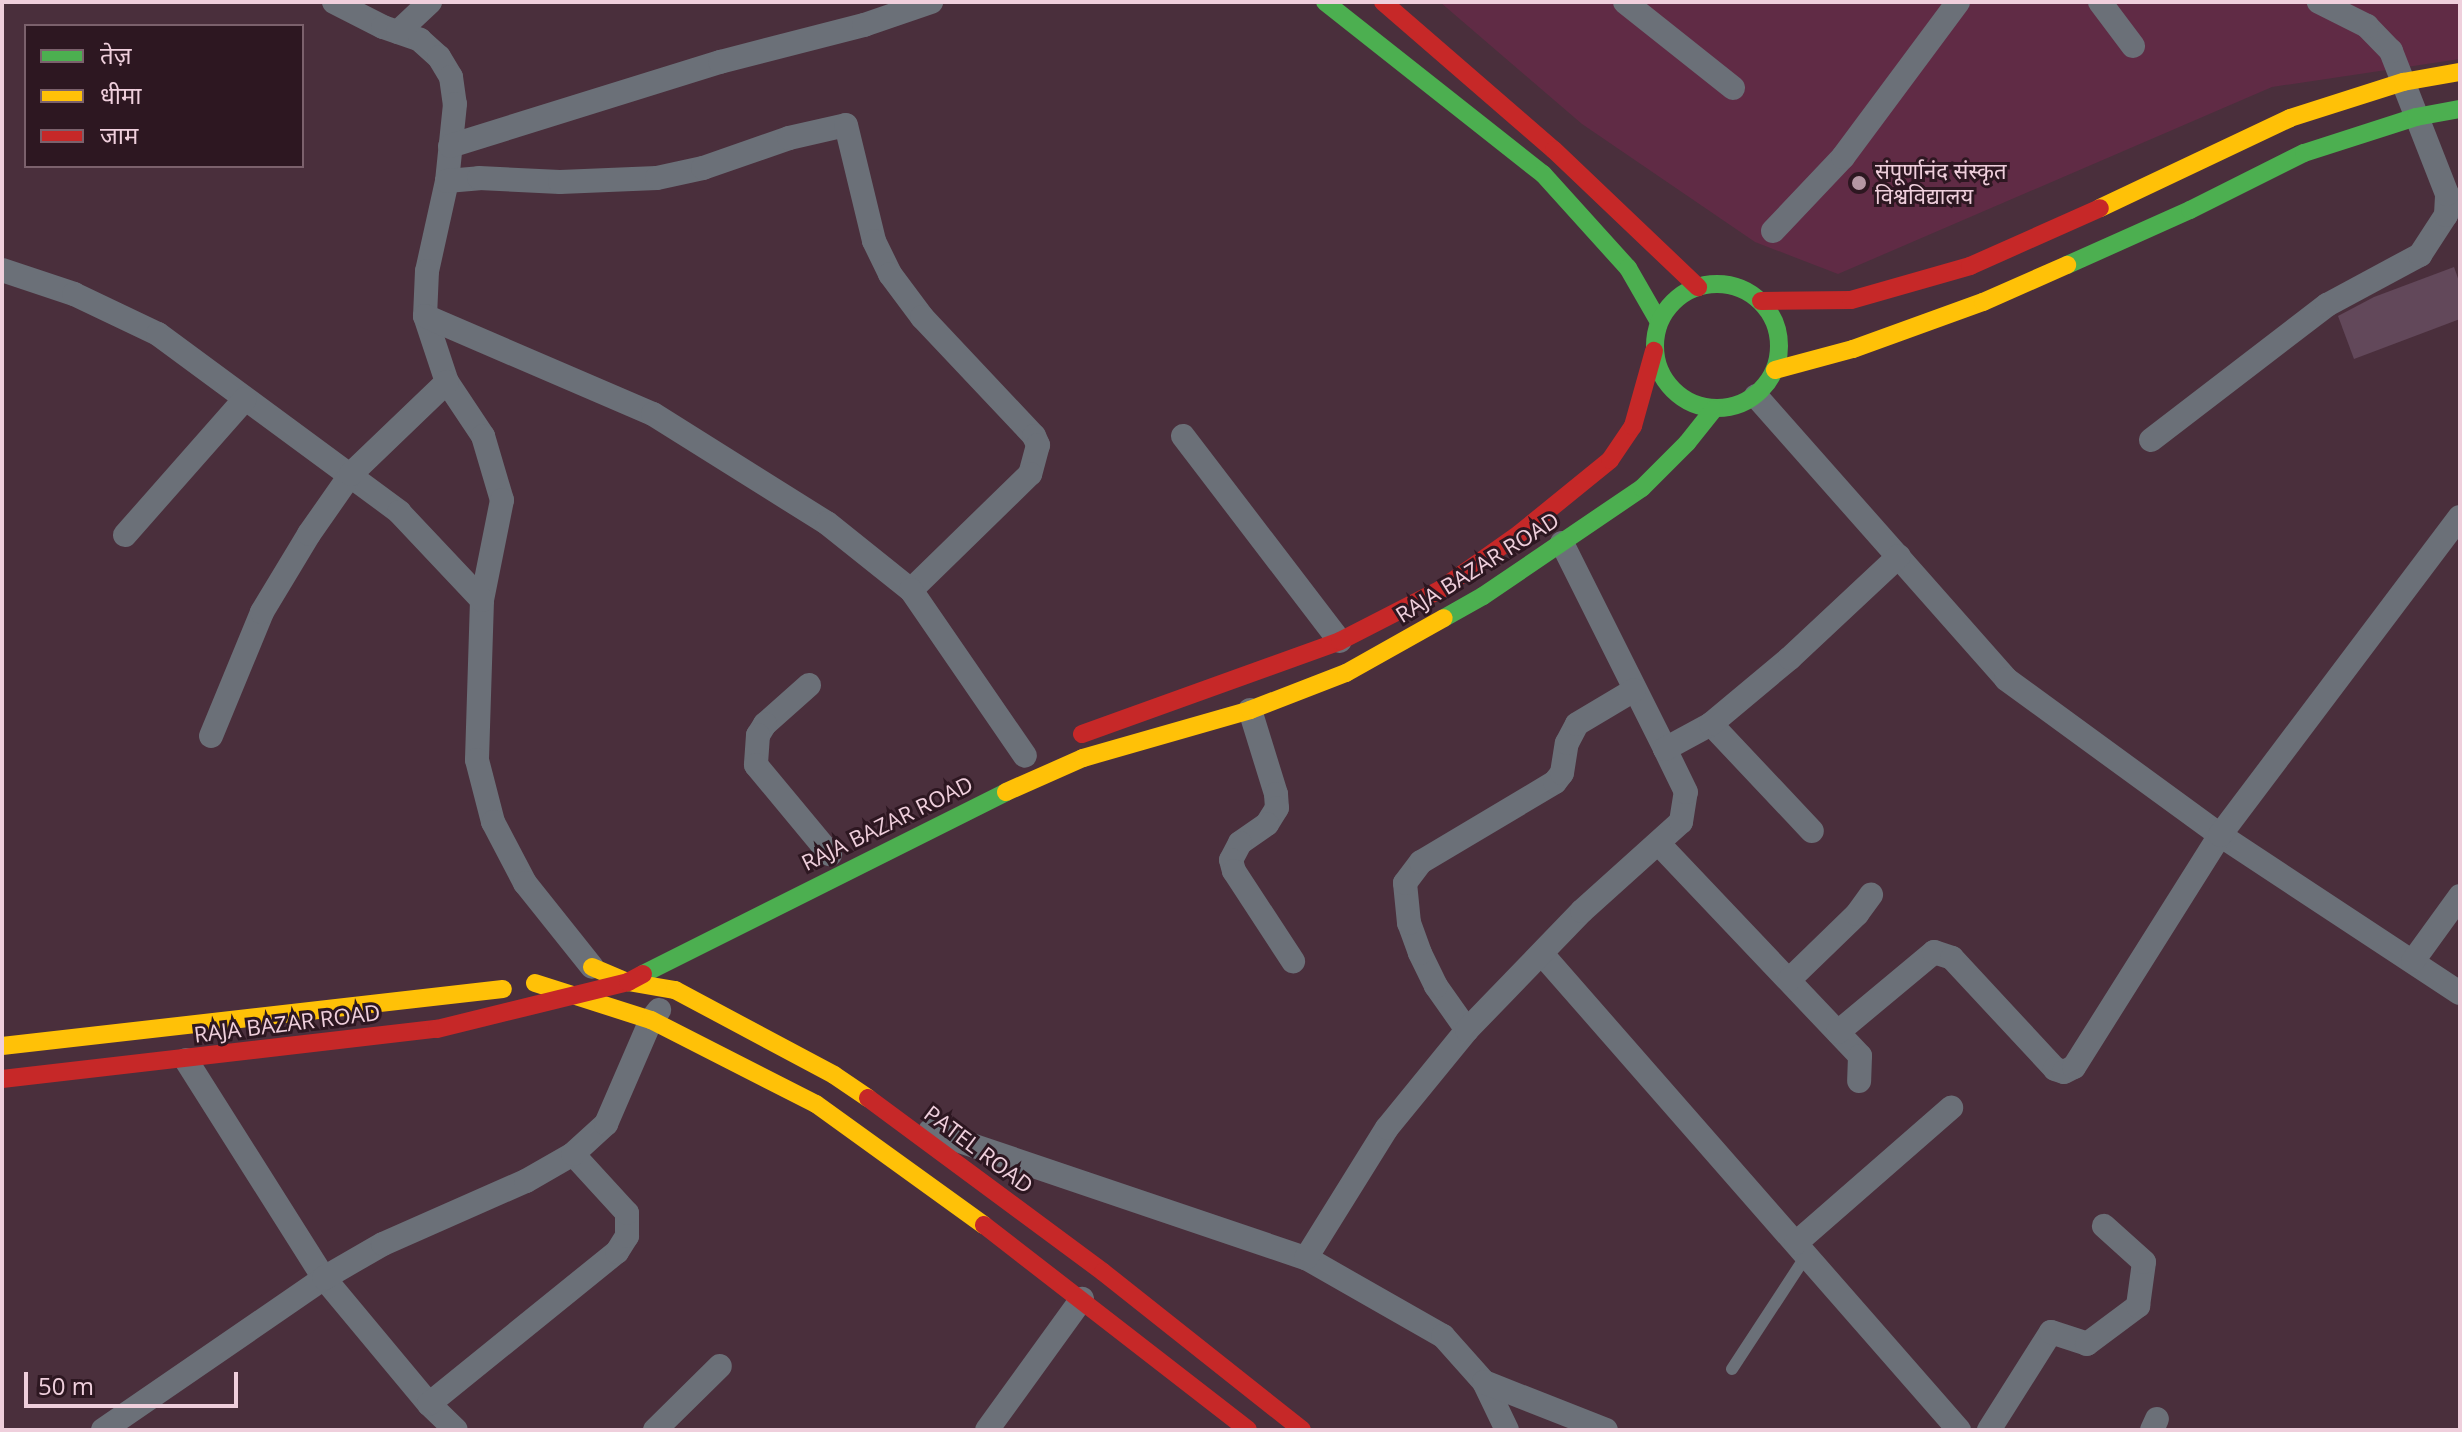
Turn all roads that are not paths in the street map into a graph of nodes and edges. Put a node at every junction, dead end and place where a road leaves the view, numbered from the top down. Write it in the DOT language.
graph roads {
  1 [pos="334,2"];
  2 [pos="430,2"];
  3 [pos="931,2"];
  4 [pos="1325,2"];
  5 [pos="1383,2"];
  6 [pos="1625,2"];
  7 [pos="1958,2"];
  8 [pos="2100,2"];
  9 [pos="2319,2"];
  10 [pos="881,10"];
  11 [pos="398,32"];
  12 [pos="2133,46"];
  13 [pos="2460,72"];
  14 [pos="2403,82"];
  15 [pos="1733,88"];
  16 [pos="2460,109"];
  17 [pos="2416,117"];
  18 [pos="450,146"];
  19 [pos="447,181"];
  20 [pos="1773,231"];
  21 [pos="1650,240"];
  22 [pos="1626,266"];
  23 [pos="2,270"];
  24 [pos="1698,287"];
  25 [pos="1927,300"];
  26 [pos="1761,301"];
  27 [pos="425,316"];
  28 [pos="1659,322"];
  29 [pos="1654,351"];
  30 [pos="1775,370"];
  31 [pos="447,382"];
  32 [pos="1756,396"];
  33 [pos="245,399"];
  34 [pos="1714,409"];
  35 [pos="1183,436"];
  36 [pos="2151,440"];
  37 [pos="351,474"];
  38 [pos="2460,517"];
  39 [pos="125,535"];
  40 [pos="1562,543"];
  41 [pos="2452,546"];
  42 [pos="1899,556"];
  43 [pos="911,590"];
  44 [pos="482,600"];
  45 [pos="1340,641"];
  46 [pos="809,685"];
  47 [pos="1634,690"];
  48 [pos="1250,710"];
  49 [pos="1711,724"];
  50 [pos="211,736"];
  51 [pos="1068,739"];
  52 [pos="1665,749"];
  53 [pos="1025,756"];
  54 [pos="1812,831"];
  55 [pos="2220,835"];
  56 [pos="1659,844"];
  57 [pos="830,854"];
  58 [pos="1871,895"];
  59 [pos="2460,896"];
  60 [pos="1542,954"];
  61 [pos="621,956"];
  62 [pos="1293,961"];
  63 [pos="2413,961"];
  64 [pos="578,971"];
  65 [pos="1789,980"];
  66 [pos="628,982"];
  67 [pos="535,983"];
  68 [pos="675,990"];
  69 [pos="2460,993"];
  70 [pos="577,997"];
  71 [pos="651,1020"];
  72 [pos="1467,1030"];
  73 [pos="1838,1032"];
  74 [pos="2,1046"];
  75 [pos="186,1060"];
  76 [pos="2,1079"];
  77 [pos="1859,1081"];
  78 [pos="1951,1108"];
  79 [pos="905,1123"];
  80 [pos="573,1154"];
  81 [pos="2104,1226"];
  82 [pos="1801,1250"];
  83 [pos="1306,1258"];
  84 [pos="324,1278"];
  85 [pos="1082,1299"];
  86 [pos="720,1366"];
  87 [pos="1732,1369"];
  88 [pos="1484,1382"];
  89 [pos="429,1404"];
  90 [pos="103,1430"];
  91 [pos="456,1430"];
  92 [pos="655,1430"];
  93 [pos="987,1430"];
  94 [pos="1248,1430"];
  95 [pos="1302,1430"];
  96 [pos="1507,1430"];
  97 [pos="1606,1430"];
  98 [pos="1959,1430"];
  99 [pos="1989,1430"];
  1 -- 11 [label="street"];
  2 -- 11 [label="street"];
  3 -- 10 [label="street"];
  4 -- 22 [label="main road"];
  5 -- 21 [label="main road"];
  6 -- 15 [label="street"];
  7 -- 20 [label="street"];
  8 -- 12 [label="street"];
  9 -- 14 [label="street"];
  10 -- 18 [label="street"];
  11 -- 18 [label="street"];
  13 -- 14 [label="main road"];
  14 -- 17 [label="street"];
  14 -- 25 [label="main road"];
  16 -- 17 [label="main road"];
  17 -- 25 [label="main road"];
  17 -- 36 [label="street"];
  18 -- 19 [label="street"];
  19 -- 27 [label="street"];
  19 -- 43 [label="street"];
  21 -- 22 [label="main road"];
  21 -- 24 [label="main road"];
  22 -- 28 [label="main road"];
  23 -- 33 [label="street"];
  24 -- 26 [label="main road"];
  24 -- 28 [label="main road"];
  25 -- 26 [label="main road"];
  25 -- 30 [label="main road"];
  26 -- 30 [label="main road"];
  27 -- 31 [label="street"];
  27 -- 43 [label="street"];
  28 -- 29 [label="main road"];
  29 -- 34 [label="main road"];
  29 -- 45 [label="main road, RAJA BAZAR ROAD"];
  30 -- 32 [label="main road"];
  31 -- 37 [label="street"];
  31 -- 44 [label="street"];
  32 -- 34 [label="main road"];
  32 -- 42 [label="street"];
  33 -- 37 [label="street"];
  33 -- 39 [label="street"];
  34 -- 40 [label="main road, RAJA BAZAR ROAD"];
  35 -- 45 [label="street"];
  37 -- 44 [label="street"];
  37 -- 50 [label="street"];
  38 -- 41 [label="street"];
  40 -- 47 [label="street"];
  40 -- 48 [label="main road, RAJA BAZAR ROAD"];
  41 -- 55 [label="street"];
  42 -- 49 [label="street"];
  42 -- 55 [label="street"];
  43 -- 53 [label="street"];
  44 -- 64 [label="street"];
  45 -- 51 [label="main road, RAJA BAZAR ROAD"];
  46 -- 57 [label="street"];
  47 -- 52 [label="street"];
  47 -- 72 [label="street"];
  48 -- 62 [label="street"];
  48 -- 66 [label="main road, RAJA BAZAR ROAD"];
  49 -- 52 [label="street"];
  49 -- 54 [label="street"];
  52 -- 56 [label="street"];
  55 -- 63 [label="street"];
  55 -- 73 [label="street"];
  56 -- 60 [label="street"];
  56 -- 65 [label="street"];
  58 -- 65 [label="street"];
  59 -- 63 [label="street"];
  60 -- 72 [label="street"];
  60 -- 82 [label="street"];
  61 -- 64 [label="main road, RAJA BAZAR ROAD"];
  63 -- 69 [label="street"];
  64 -- 66 [label="main road, PATEL ROAD"];
  64 -- 67 [label="main road, RAJA BAZAR ROAD"];
  65 -- 73 [label="street"];
  66 -- 68 [label="main road, PATEL ROAD"];
  66 -- 70 [label="main road, RAJA BAZAR ROAD"];
  67 -- 70 [label="main road"];
  67 -- 74 [label="main road, RAJA BAZAR ROAD"];
  68 -- 71 [label="street"];
  68 -- 79 [label="main road, PATEL ROAD"];
  70 -- 71 [label="main road"];
  70 -- 75 [label="main road, RAJA BAZAR ROAD"];
  71 -- 80 [label="street"];
  71 -- 85 [label="main road"];
  72 -- 83 [label="street"];
  73 -- 77 [label="street"];
  75 -- 76 [label="main road, RAJA BAZAR ROAD"];
  75 -- 84 [label="street"];
  78 -- 82 [label="street"];
  79 -- 83 [label="street"];
  79 -- 95 [label="main road, PATEL ROAD"];
  80 -- 84 [label="street"];
  80 -- 89 [label="street"];
  81 -- 99 [label="street"];
  82 -- 87 [label="lane"];
  82 -- 98 [label="street"];
  83 -- 88 [label="street"];
  84 -- 89 [label="street"];
  84 -- 90 [label="street"];
  85 -- 93 [label="street"];
  85 -- 94 [label="main road"];
  86 -- 92 [label="street"];
  88 -- 96 [label="street"];
  88 -- 97 [label="street"];
  89 -- 91 [label="street"];
}
